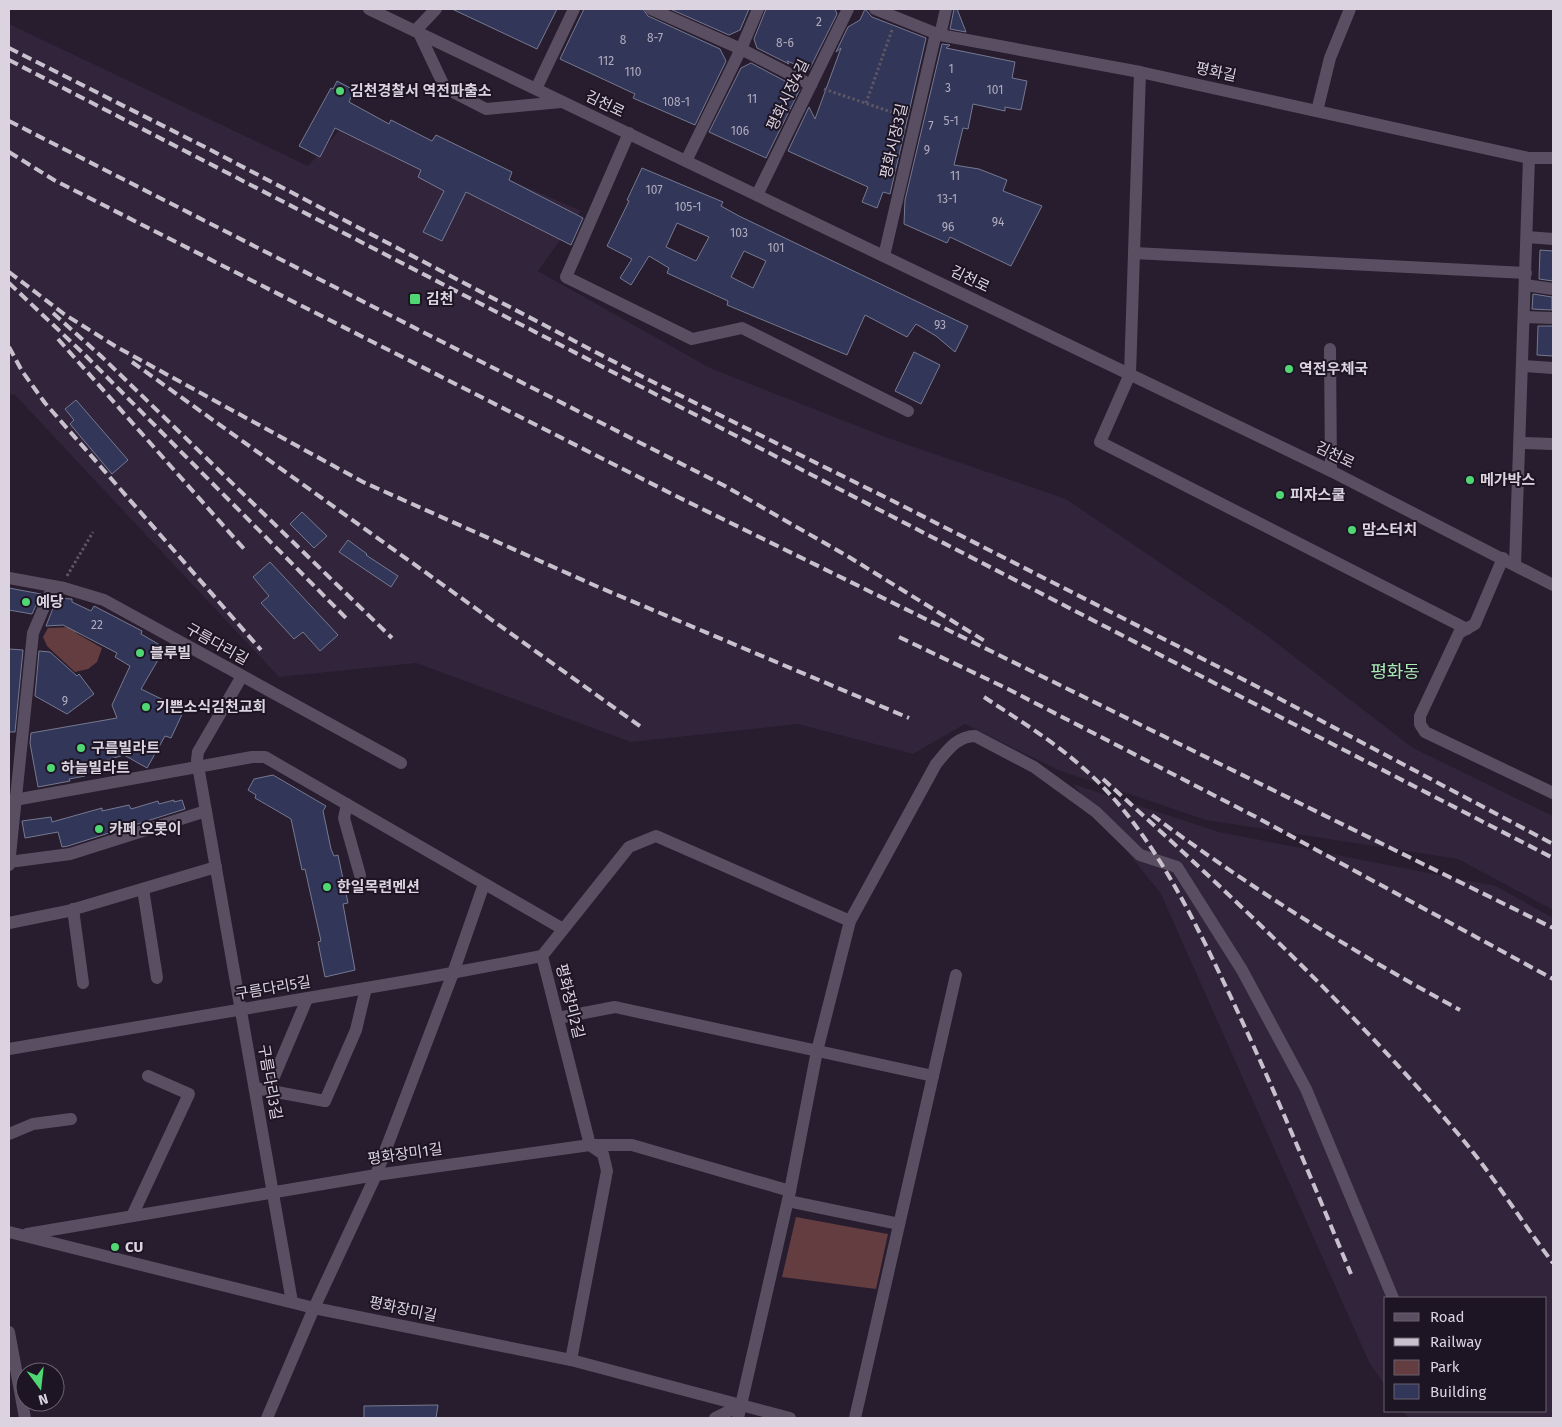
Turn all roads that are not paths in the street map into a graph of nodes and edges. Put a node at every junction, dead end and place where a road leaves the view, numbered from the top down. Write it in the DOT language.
graph roads {
  1 [pos="369,9"];
  2 [pos="436,9"];
  3 [pos="574,9"];
  4 [pos="651,9"];
  5 [pos="758,9"];
  6 [pos="848,9"];
  7 [pos="875,9"];
  8 [pos="946,9"];
  9 [pos="1350,9"];
  10 [pos="417,32"];
  11 [pos="938,34"];
  12 [pos="741,49"];
  13 [pos="1140,72"];
  14 [pos="811,85"];
  15 [pos="536,89"];
  16 [pos="562,102"];
  17 [pos="1317,111"];
  18 [pos="629,134"];
  19 [pos="1529,158"];
  20 [pos="1553,158"];
  21 [pos="686,161"];
  22 [pos="757,195"];
  23 [pos="1527,238"];
  24 [pos="1553,239"];
  25 [pos="1134,253"];
  26 [pos="884,256"];
  27 [pos="1526,279"];
  28 [pos="1553,289"];
  29 [pos="1524,317"];
  30 [pos="1553,318"];
  31 [pos="1330,349"];
  32 [pos="1523,366"];
  33 [pos="1553,368"];
  34 [pos="1130,374"];
  35 [pos="908,411"];
  36 [pos="1521,443"];
  37 [pos="1553,444"];
  38 [pos="1331,471"];
  39 [pos="1503,558"];
  40 [pos="1515,565"];
  41 [pos="9,578"];
  42 [pos="1553,585"];
  43 [pos="58,587"];
  44 [pos="1467,628"];
  45 [pos="242,676"];
  46 [pos="401,763"];
  47 [pos="198,768"];
  48 [pos="13,783"];
  49 [pos="1553,793"];
  50 [pos="12,800"];
  51 [pos="347,804"];
  52 [pos="206,811"];
  53 [pos="9,863"];
  54 [pos="216,867"];
  55 [pos="360,875"];
  56 [pos="484,884"];
  57 [pos="142,889"];
  58 [pos="73,909"];
  59 [pos="850,921"];
  60 [pos="9,923"];
  61 [pos="563,929"];
  62 [pos="542,956"];
  63 [pos="453,973"];
  64 [pos="956,975"];
  65 [pos="157,978"];
  66 [pos="83,982"];
  67 [pos="366,988"];
  68 [pos="307,999"];
  69 [pos="241,1010"];
  70 [pos="558,1018"];
  71 [pos="9,1049"];
  72 [pos="817,1051"];
  73 [pos="148,1076"];
  74 [pos="933,1076"];
  75 [pos="255,1088"];
  76 [pos="268,1091"];
  77 [pos="71,1119"];
  78 [pos="9,1134"];
  79 [pos="590,1145"];
  80 [pos="376,1174"];
  81 [pos="273,1192"];
  82 [pos="789,1196"];
  83 [pos="132,1216"];
  84 [pos="899,1224"];
  85 [pos="9,1232"];
  86 [pos="22,1235"];
  87 [pos="1393,1297"];
  88 [pos="292,1302"];
  89 [pos="314,1308"];
  90 [pos="9,1332"];
  91 [pos="572,1360"];
  92 [pos="741,1405"];
  93 [pos="26,1418"];
  94 [pos="267,1418"];
  95 [pos="715,1418"];
  96 [pos="738,1418"];
  97 [pos="790,1418"];
  98 [pos="855,1418"];
  1 -- 10 [label="street, 김천로"];
  2 -- 10 [label="street"];
  3 -- 15 [label="street"];
  4 -- 12 [label="street"];
  5 -- 12 [label="street"];
  6 -- 14 [label="street, 평화시장4길"];
  7 -- 11 [label="street, 평화길"];
  8 -- 11 [label="street, 평화시장3길"];
  9 -- 17 [label="street"];
  10 -- 15 [label="street, 김천로"];
  10 -- 16 [label="street"];
  11 -- 13 [label="street, 평화길"];
  11 -- 26 [label="street, 평화시장3길"];
  12 -- 14 [label="street"];
  12 -- 21 [label="street"];
  13 -- 17 [label="street, 평화길"];
  13 -- 25 [label="street"];
  14 -- 22 [label="street, 평화시장4길"];
  15 -- 16 [label="street, 김천로"];
  16 -- 18 [label="street, 김천로"];
  17 -- 19 [label="street, 평화길"];
  18 -- 21 [label="street, 김천로"];
  18 -- 35 [label="street"];
  19 -- 20 [label="street, 평화길"];
  19 -- 23 [label="street"];
  21 -- 22 [label="street, 김천로"];
  22 -- 26 [label="street, 김천로"];
  23 -- 24 [label="street"];
  23 -- 27 [label="street"];
  25 -- 27 [label="street"];
  25 -- 34 [label="street"];
  26 -- 34 [label="street, 김천로"];
  27 -- 28 [label="street"];
  27 -- 29 [label="street"];
  29 -- 30 [label="street"];
  29 -- 32 [label="street"];
  31 -- 38 [label="street"];
  32 -- 33 [label="street"];
  32 -- 36 [label="street"];
  34 -- 38 [label="street, 김천로"];
  34 -- 44 [label="street"];
  36 -- 37 [label="street"];
  36 -- 40 [label="street"];
  38 -- 39 [label="street, 김천로"];
  39 -- 40 [label="street, 김천로"];
  39 -- 44 [label="street"];
  40 -- 42 [label="street, 김천로"];
  41 -- 43 [label="street, 구름다리길"];
  43 -- 45 [label="street, 구름다리길"];
  43 -- 48 [label="street"];
  44 -- 49 [label="street"];
  45 -- 46 [label="street, 구름다리길"];
  45 -- 47 [label="street, 구름다리3길"];
  47 -- 50 [label="street"];
  47 -- 51 [label="street"];
  47 -- 52 [label="street, 구름다리3길"];
  48 -- 50 [label="street"];
  50 -- 53 [label="street"];
  51 -- 55 [label="street"];
  51 -- 56 [label="street"];
  52 -- 53 [label="street"];
  52 -- 54 [label="street, 구름다리3길"];
  54 -- 57 [label="street"];
  54 -- 69 [label="street, 구름다리3길"];
  56 -- 61 [label="street"];
  56 -- 63 [label="street"];
  57 -- 58 [label="street"];
  57 -- 65 [label="street"];
  58 -- 60 [label="street"];
  58 -- 66 [label="street"];
  59 -- 61 [label="street, 평화장미2길"];
  59 -- 72 [label="street"];
  59 -- 87 [label="street"];
  61 -- 62 [label="street, 평화장미2길"];
  62 -- 63 [label="street, 구름다리5길"];
  62 -- 70 [label="street, 평화장미2길"];
  63 -- 67 [label="street, 구름다리5길"];
  63 -- 80 [label="street"];
  64 -- 74 [label="street"];
  67 -- 68 [label="street, 구름다리5길"];
  67 -- 76 [label="street"];
  68 -- 69 [label="street, 구름다리5길"];
  68 -- 76 [label="street"];
  69 -- 71 [label="street, 구름다리5길"];
  69 -- 75 [label="street, 구름다리3길"];
  70 -- 72 [label="street"];
  70 -- 79 [label="street, 평화장미2길"];
  72 -- 74 [label="street"];
  72 -- 82 [label="street"];
  73 -- 83 [label="street"];
  74 -- 84 [label="street"];
  75 -- 76 [label="street"];
  75 -- 81 [label="street, 구름다리3길"];
  77 -- 78 [label="street"];
  79 -- 80 [label="street, 평화장미1길"];
  79 -- 82 [label="street, 평화장미1길"];
  79 -- 91 [label="street, 평화장미2길"];
  80 -- 81 [label="street, 평화장미1길"];
  80 -- 89 [label="street"];
  81 -- 83 [label="street, 평화장미1길"];
  81 -- 88 [label="street, 구름다리3길"];
  82 -- 84 [label="street, 평화장미1길"];
  82 -- 92 [label="street"];
  83 -- 86 [label="street, 평화장미1길"];
  84 -- 98 [label="street"];
  85 -- 86 [label="street, 평화장미길"];
  86 -- 88 [label="street, 평화장미길"];
  88 -- 89 [label="street, 평화장미길"];
  89 -- 91 [label="street, 평화장미길"];
  89 -- 94 [label="street"];
  90 -- 93 [label="street"];
  91 -- 92 [label="street, 평화장미길"];
  92 -- 95 [label="street"];
  92 -- 96 [label="street"];
  92 -- 97 [label="street, 평화장미길"];
}
